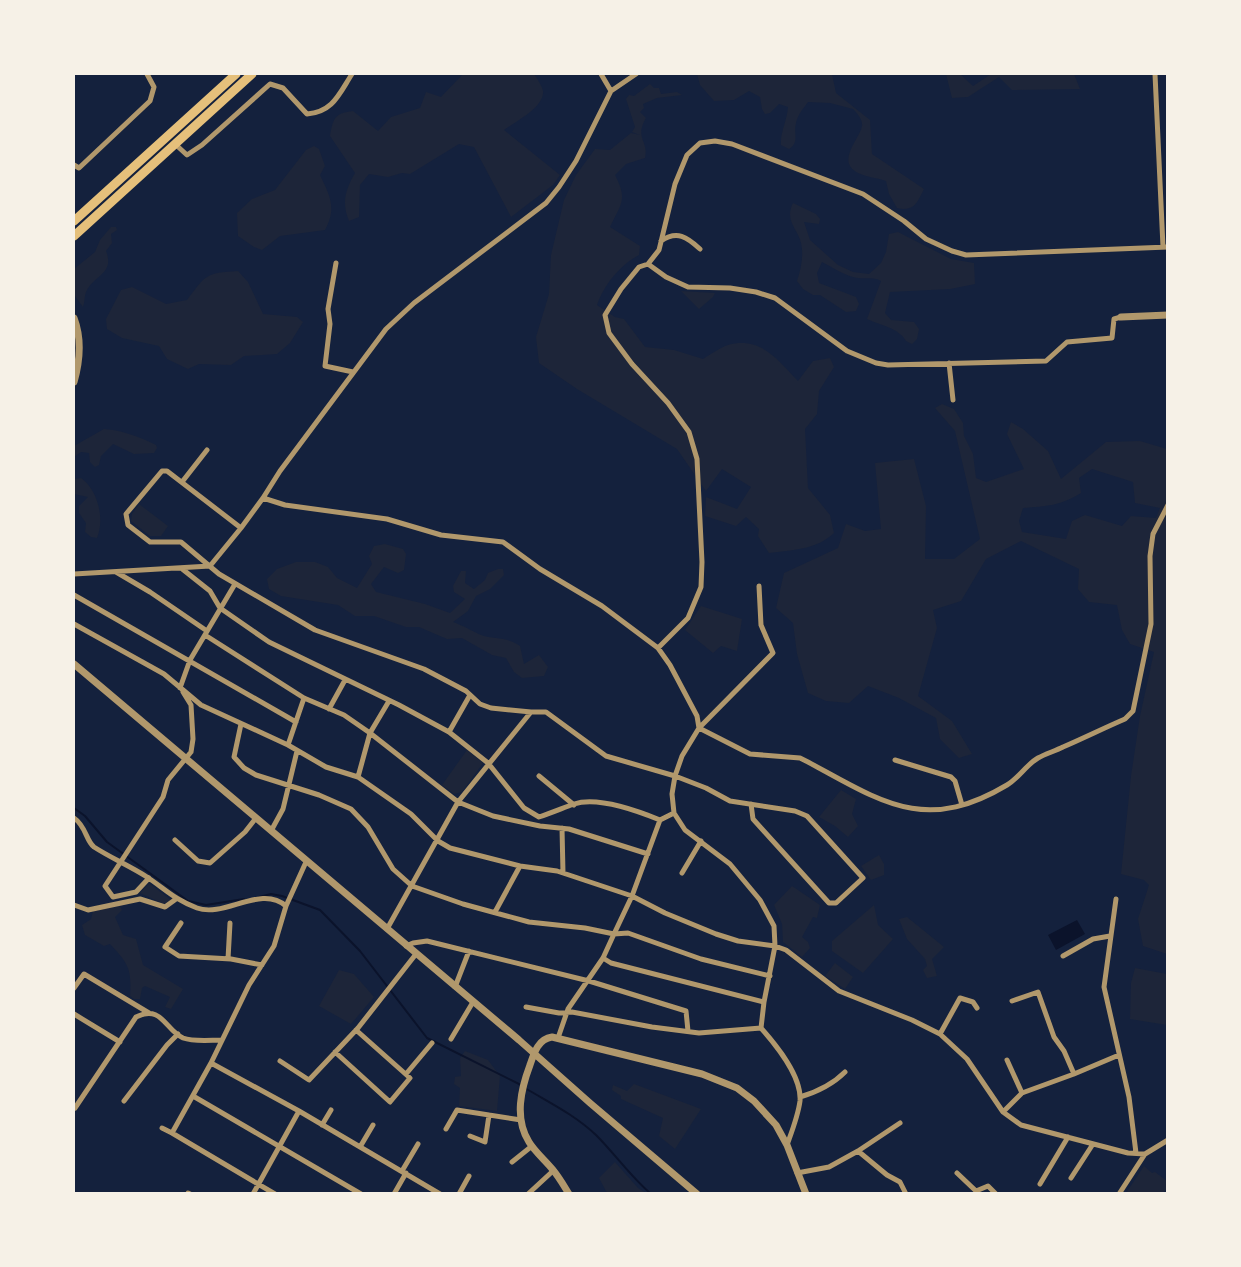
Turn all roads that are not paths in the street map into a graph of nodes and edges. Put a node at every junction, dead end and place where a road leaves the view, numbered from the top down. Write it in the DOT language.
graph roads {
  1 [pos="147,74"];
  2 [pos="236,74"];
  3 [pos="252,74"];
  4 [pos="352,74"];
  5 [pos="602,74"];
  6 [pos="636,74"];
  7 [pos="1155,74"];
  8 [pos="611,91"];
  9 [pos="175,144"];
  10 [pos="74,165"];
  11 [pos="74,221"];
  12 [pos="74,236"];
  13 [pos="661,241"];
  14 [pos="1165,247"];
  15 [pos="700,249"];
  16 [pos="336,263"];
  17 [pos="648,264"];
  18 [pos="1167,315"];
  19 [pos="1121,317"];
  20 [pos="74,318"];
  21 [pos="949,363"];
  22 [pos="353,372"];
  23 [pos="74,382"];
  24 [pos="953,400"];
  25 [pos="207,450"];
  26 [pos="182,482"];
  27 [pos="263,498"];
  28 [pos="1167,505"];
  29 [pos="241,528"];
  30 [pos="210,566"];
  31 [pos="181,568"];
  32 [pos="114,572"];
  33 [pos="74,574"];
  34 [pos="235,584"];
  35 [pos="759,586"];
  36 [pos="74,595"];
  37 [pos="220,608"];
  38 [pos="74,624"];
  39 [pos="206,633"];
  40 [pos="658,648"];
  41 [pos="190,660"];
  42 [pos="74,664"];
  43 [pos="345,680"];
  44 [pos="180,688"];
  45 [pos="470,695"];
  46 [pos="304,698"];
  47 [pos="389,701"];
  48 [pos="329,709"];
  49 [pos="531,712"];
  50 [pos="296,722"];
  51 [pos="241,724"];
  52 [pos="699,728"];
  53 [pos="370,732"];
  54 [pos="449,732"];
  55 [pos="288,745"];
  56 [pos="297,751"];
  57 [pos="185,758"];
  58 [pos="895,759"];
  59 [pos="488,763"];
  60 [pos="539,776"];
  61 [pos="675,776"];
  62 [pos="358,777"];
  63 [pos="290,786"];
  64 [pos="458,802"];
  65 [pos="751,804"];
  66 [pos="574,805"];
  67 [pos="962,805"];
  68 [pos="674,813"];
  69 [pos="74,818"];
  70 [pos="256,818"];
  71 [pos="660,820"];
  72 [pos="562,828"];
  73 [pos="271,831"];
  74 [pos="175,840"];
  75 [pos="438,841"];
  76 [pos="702,841"];
  77 [pos="648,854"];
  78 [pos="306,862"];
  79 [pos="520,866"];
  80 [pos="563,873"];
  81 [pos="682,873"];
  82 [pos="149,878"];
  83 [pos="412,886"];
  84 [pos="632,896"];
  85 [pos="176,899"];
  86 [pos="1116,899"];
  87 [pos="287,904"];
  88 [pos="74,905"];
  89 [pos="495,912"];
  90 [pos="181,923"];
  91 [pos="231,923"];
  92 [pos="387,929"];
  93 [pos="614,934"];
  94 [pos="1110,936"];
  95 [pos="406,946"];
  96 [pos="775,946"];
  97 [pos="469,951"];
  98 [pos="416,954"];
  99 [pos="1063,956"];
  100 [pos="603,958"];
  101 [pos="228,959"];
  102 [pos="262,965"];
  103 [pos="770,976"];
  104 [pos="589,981"];
  105 [pos="455,987"];
  106 [pos="74,988"];
  107 [pos="1012,1001"];
  108 [pos="473,1002"];
  109 [pos="764,1002"];
  110 [pos="526,1007"];
  111 [pos="977,1008"];
  112 [pos="149,1012"];
  113 [pos="567,1013"];
  114 [pos="74,1014"];
  115 [pos="761,1028"];
  116 [pos="356,1030"];
  117 [pos="688,1031"];
  118 [pos="178,1034"];
  119 [pos="939,1034"];
  120 [pos="558,1038"];
  121 [pos="451,1039"];
  122 [pos="222,1040"];
  123 [pos="120,1042"];
  124 [pos="432,1043"];
  125 [pos="335,1052"];
  126 [pos="534,1053"];
  127 [pos="1119,1055"];
  128 [pos="1007,1060"];
  129 [pos="280,1061"];
  130 [pos="211,1063"];
  131 [pos="845,1072"];
  132 [pos="406,1074"];
  133 [pos="1074,1074"];
  134 [pos="1022,1093"];
  135 [pos="193,1096"];
  136 [pos="800,1097"];
  137 [pos="124,1101"];
  138 [pos="75,1108"];
  139 [pos="331,1110"];
  140 [pos="299,1111"];
  141 [pos="1003,1112"];
  142 [pos="489,1115"];
  143 [pos="521,1120"];
  144 [pos="900,1124"];
  145 [pos="322,1125"];
  146 [pos="373,1125"];
  147 [pos="162,1128"];
  148 [pos="446,1129"];
  149 [pos="172,1133"];
  150 [pos="470,1136"];
  151 [pos="1068,1137"];
  152 [pos="1167,1140"];
  153 [pos="418,1144"];
  154 [pos="1093,1144"];
  155 [pos="280,1145"];
  156 [pos="787,1145"];
  157 [pos="532,1146"];
  158 [pos="360,1147"];
  159 [pos="858,1151"];
  160 [pos="1136,1152"];
  161 [pos="1145,1154"];
  162 [pos="512,1162"];
  163 [pos="554,1170"];
  164 [pos="404,1172"];
  165 [pos="797,1173"];
  166 [pos="957,1173"];
  167 [pos="469,1176"];
  168 [pos="1071,1178"];
  169 [pos="258,1184"];
  170 [pos="1040,1184"];
  171 [pos="253,1194"];
  172 [pos="275,1194"];
  173 [pos="361,1194"];
  174 [pos="394,1194"];
  175 [pos="440,1194"];
  176 [pos="459,1194"];
  177 [pos="528,1194"];
  178 [pos="569,1194"];
  179 [pos="697,1194"];
  180 [pos="806,1194"];
  181 [pos="906,1194"];
  182 [pos="996,1194"];
  183 [pos="1119,1194"];
  1 -- 10 [label="street"];
  2 -- 11 [label="highway"];
  3 -- 9 [label="highway"];
  4 -- 9 [label="street"];
  5 -- 8 [label="street"];
  6 -- 8 [label="street"];
  7 -- 14 [label="street"];
  8 -- 22 [label="street"];
  9 -- 12 [label="highway"];
  13 -- 14 [label="street"];
  13 -- 15 [label="street"];
  13 -- 17 [label="street"];
  16 -- 22 [label="street"];
  17 -- 21 [label="street"];
  17 -- 40 [label="street"];
  18 -- 19 [label="street"];
  19 -- 21 [label="street"];
  20 -- 23 [label="street"];
  21 -- 24 [label="street"];
  22 -- 27 [label="street"];
  25 -- 26 [label="street"];
  26 -- 29 [label="street"];
  26 -- 30 [label="street"];
  27 -- 29 [label="street"];
  27 -- 40 [label="street"];
  28 -- 67 [label="street"];
  29 -- 30 [label="street"];
  30 -- 31 [label="street"];
  30 -- 34 [label="street"];
  31 -- 32 [label="street"];
  31 -- 37 [label="street"];
  32 -- 33 [label="street"];
  32 -- 39 [label="street"];
  34 -- 37 [label="street"];
  34 -- 45 [label="street"];
  35 -- 52 [label="street"];
  36 -- 41 [label="street"];
  37 -- 39 [label="street"];
  37 -- 43 [label="street"];
  38 -- 44 [label="street"];
  39 -- 41 [label="street"];
  39 -- 46 [label="street"];
  40 -- 52 [label="street"];
  41 -- 44 [label="street"];
  41 -- 50 [label="street"];
  42 -- 57 [label="street"];
  43 -- 47 [label="street"];
  43 -- 48 [label="street"];
  44 -- 51 [label="street"];
  44 -- 57 [label="street"];
  45 -- 49 [label="street"];
  45 -- 54 [label="street"];
  46 -- 48 [label="street"];
  46 -- 50 [label="street"];
  47 -- 53 [label="street"];
  47 -- 54 [label="street"];
  48 -- 53 [label="street"];
  49 -- 59 [label="street"];
  49 -- 61 [label="street"];
  50 -- 55 [label="street"];
  51 -- 55 [label="street"];
  51 -- 63 [label="street"];
  52 -- 61 [label="street"];
  52 -- 67 [label="street"];
  53 -- 62 [label="street"];
  53 -- 64 [label="street"];
  54 -- 59 [label="street"];
  55 -- 56 [label="street"];
  56 -- 62 [label="street"];
  56 -- 63 [label="street"];
  57 -- 70 [label="street"];
  57 -- 82 [label="street"];
  58 -- 67 [label="street"];
  59 -- 64 [label="street"];
  59 -- 66 [label="street"];
  60 -- 66 [label="street"];
  61 -- 65 [label="street"];
  61 -- 68 [label="street"];
  62 -- 75 [label="street"];
  63 -- 73 [label="street"];
  63 -- 83 [label="street"];
  64 -- 72 [label="street"];
  64 -- 75 [label="street"];
  65 -- 65 [label="street"];
  66 -- 71 [label="street"];
  68 -- 71 [label="street"];
  68 -- 76 [label="street"];
  69 -- 82 [label="street"];
  70 -- 73 [label="street"];
  70 -- 74 [label="street"];
  71 -- 77 [label="street"];
  72 -- 77 [label="street"];
  72 -- 80 [label="street"];
  73 -- 78 [label="street"];
  75 -- 79 [label="street"];
  75 -- 83 [label="street"];
  76 -- 81 [label="street"];
  76 -- 96 [label="street"];
  77 -- 84 [label="street"];
  78 -- 87 [label="street"];
  78 -- 92 [label="street"];
  79 -- 80 [label="street"];
  79 -- 89 [label="street"];
  80 -- 84 [label="street"];
  82 -- 85 [label="street"];
  83 -- 89 [label="street"];
  83 -- 92 [label="street"];
  84 -- 93 [label="street"];
  84 -- 96 [label="street"];
  85 -- 87 [label="street"];
  85 -- 88 [label="street"];
  86 -- 94 [label="street"];
  87 -- 102 [label="street"];
  89 -- 93 [label="street"];
  90 -- 101 [label="street"];
  91 -- 101 [label="street"];
  92 -- 95 [label="street"];
  93 -- 100 [label="street"];
  93 -- 103 [label="street"];
  94 -- 99 [label="street"];
  94 -- 127 [label="street"];
  95 -- 97 [label="street"];
  95 -- 98 [label="street"];
  96 -- 103 [label="street"];
  96 -- 119 [label="street"];
  97 -- 104 [label="street"];
  97 -- 105 [label="street"];
  98 -- 105 [label="street"];
  98 -- 116 [label="street"];
  100 -- 104 [label="street"];
  100 -- 109 [label="street"];
  101 -- 102 [label="street"];
  102 -- 122 [label="street"];
  103 -- 109 [label="street"];
  104 -- 113 [label="street"];
  104 -- 117 [label="street"];
  105 -- 108 [label="street"];
  106 -- 112 [label="street"];
  107 -- 133 [label="street"];
  108 -- 121 [label="street"];
  108 -- 126 [label="street"];
  109 -- 115 [label="street"];
  110 -- 113 [label="street"];
  111 -- 119 [label="street"];
  112 -- 118 [label="street"];
  112 -- 123 [label="street"];
  113 -- 117 [label="street"];
  113 -- 120 [label="street"];
  114 -- 123 [label="street"];
  115 -- 117 [label="street"];
  115 -- 136 [label="street"];
  116 -- 125 [label="street"];
  116 -- 132 [label="street"];
  118 -- 122 [label="street"];
  118 -- 137 [label="street"];
  119 -- 141 [label="street"];
  120 -- 126 [label="street"];
  120 -- 156 [label="street"];
  122 -- 130 [label="street"];
  123 -- 138 [label="street"];
  124 -- 132 [label="street"];
  125 -- 129 [label="street"];
  125 -- 132 [label="street"];
  126 -- 143 [label="street"];
  126 -- 179 [label="street"];
  127 -- 133 [label="street"];
  127 -- 160 [label="street"];
  128 -- 134 [label="street"];
  130 -- 135 [label="street"];
  130 -- 140 [label="street"];
  131 -- 136 [label="street"];
  133 -- 134 [label="street"];
  134 -- 141 [label="street"];
  135 -- 149 [label="street"];
  135 -- 155 [label="street"];
  136 -- 156 [label="street"];
  139 -- 145 [label="street"];
  140 -- 145 [label="street"];
  140 -- 155 [label="street"];
  141 -- 151 [label="street"];
  142 -- 143 [label="street"];
  142 -- 148 [label="street"];
  142 -- 150 [label="street"];
  143 -- 157 [label="street"];
  144 -- 159 [label="street"];
  145 -- 158 [label="street"];
  146 -- 158 [label="street"];
  147 -- 149 [label="street"];
  149 -- 169 [label="street"];
  151 -- 154 [label="street"];
  151 -- 170 [label="street"];
  152 -- 161 [label="street"];
  153 -- 164 [label="street"];
  154 -- 160 [label="street"];
  154 -- 168 [label="street"];
  155 -- 169 [label="street"];
  155 -- 173 [label="street"];
  156 -- 165 [label="street"];
  157 -- 162 [label="street"];
  157 -- 163 [label="street"];
  158 -- 164 [label="street"];
  159 -- 165 [label="street"];
  159 -- 181 [label="street"];
  160 -- 161 [label="street"];
  161 -- 183 [label="street"];
  163 -- 177 [label="street"];
  163 -- 178 [label="street"];
  164 -- 174 [label="street"];
  164 -- 175 [label="street"];
  165 -- 180 [label="street"];
  166 -- 182 [label="street"];
  167 -- 176 [label="street"];
  169 -- 171 [label="street"];
  169 -- 172 [label="street"];
}
